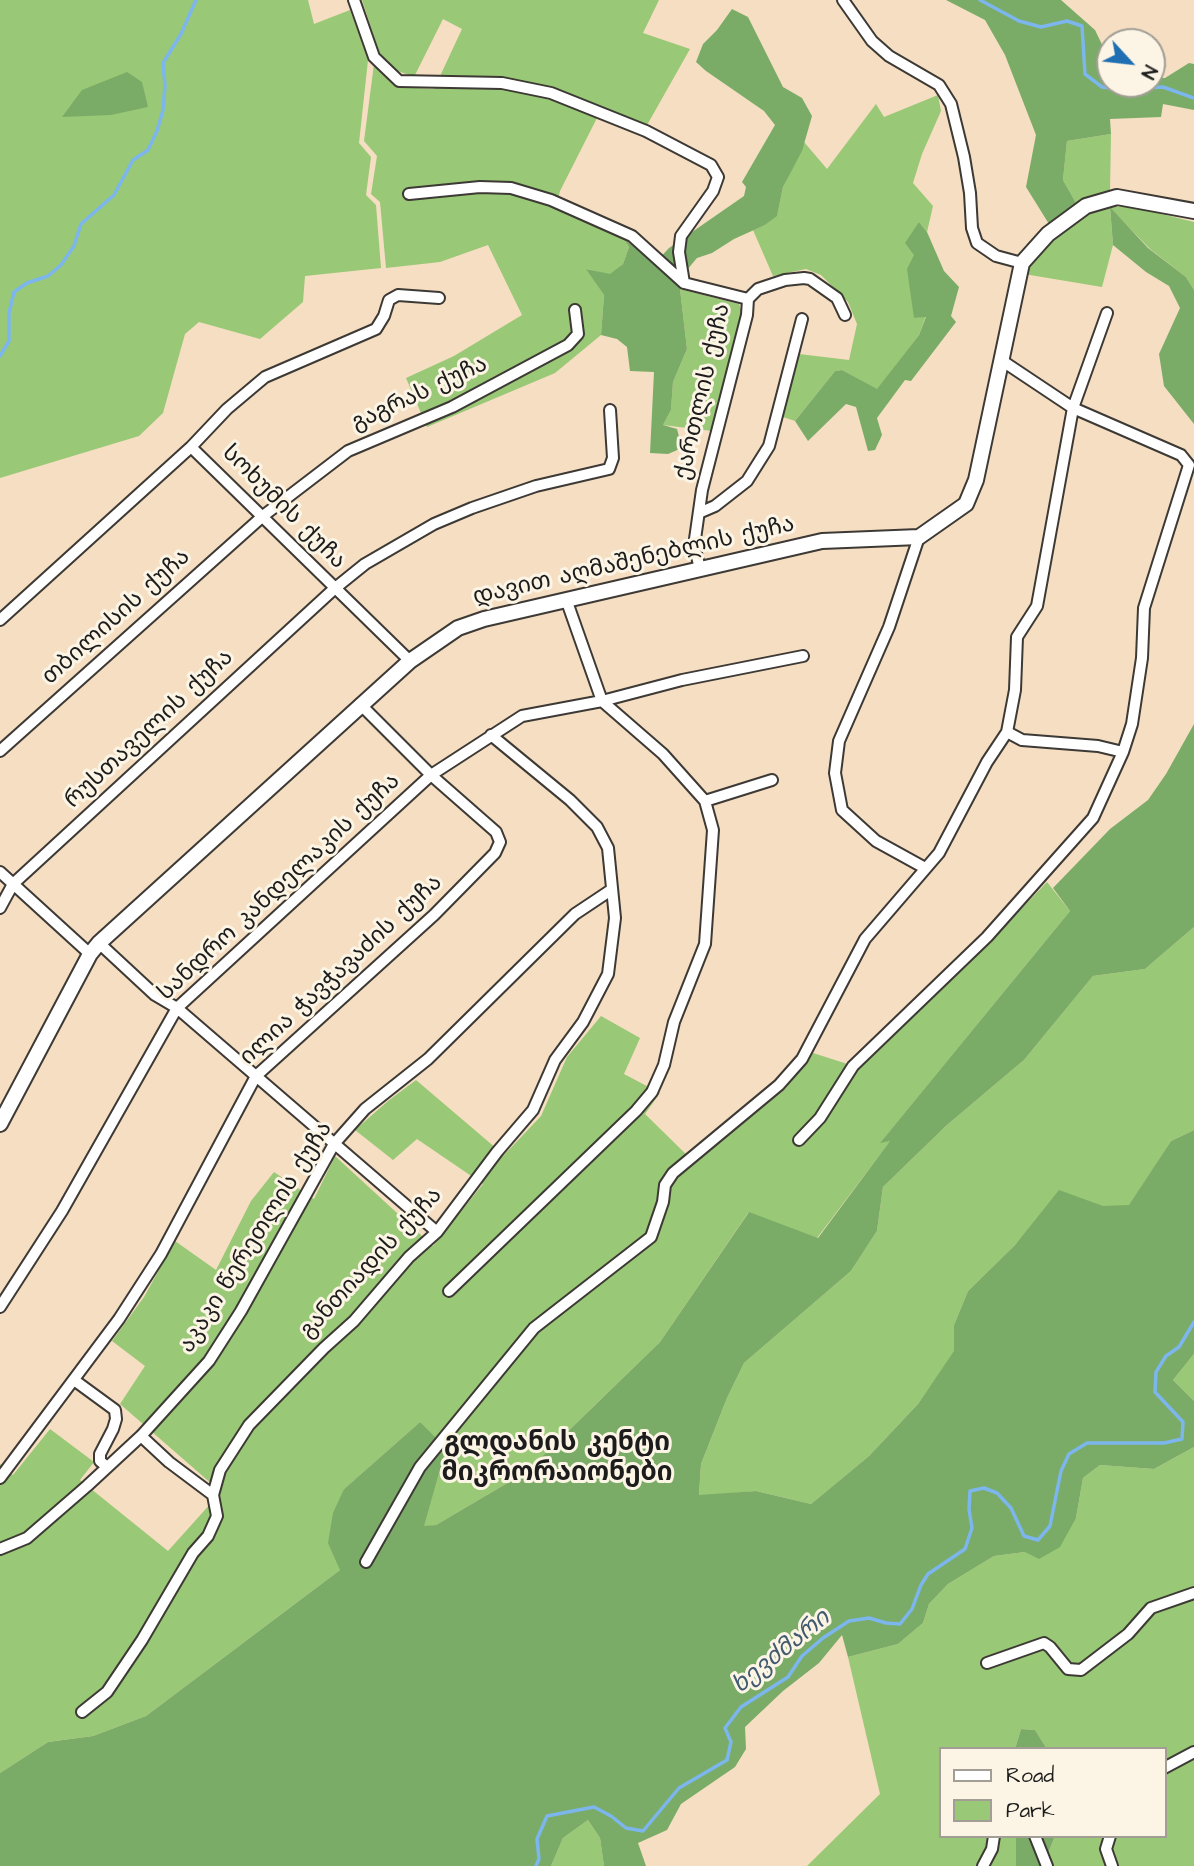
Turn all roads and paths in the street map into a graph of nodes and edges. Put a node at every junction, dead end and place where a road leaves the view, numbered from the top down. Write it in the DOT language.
graph roads {
  1 [pos="354,0"];
  2 [pos="843,0"];
  3 [pos="410,194"];
  4 [pos="1194,212"];
  5 [pos="1021,263"];
  6 [pos="684,283"];
  7 [pos="439,298"];
  8 [pos="748,299"];
  9 [pos="575,310"];
  10 [pos="1107,313"];
  11 [pos="845,315"];
  12 [pos="802,319"];
  13 [pos="1001,360"];
  14 [pos="1073,408"];
  15 [pos="610,410"];
  16 [pos="191,447"];
  17 [pos="701,512"];
  18 [pos="263,516"];
  19 [pos="919,537"];
  20 [pos="700,568"];
  21 [pos="334,589"];
  22 [pos="566,599"];
  23 [pos="0,620"];
  24 [pos="803,656"];
  25 [pos="410,661"];
  26 [pos="603,701"];
  27 [pos="360,704"];
  28 [pos="1007,732"];
  29 [pos="491,735"];
  30 [pos="0,751"];
  31 [pos="1123,752"];
  32 [pos="431,775"];
  33 [pos="772,780"];
  34 [pos="705,801"];
  35 [pos="925,869"];
  36 [pos="0,872"];
  37 [pos="13,884"];
  38 [pos="611,890"];
  39 [pos="0,908"];
  40 [pos="94,948"];
  41 [pos="177,1008"];
  42 [pos="256,1076"];
  43 [pos="0,1124"];
  44 [pos="799,1140"];
  45 [pos="334,1144"];
  46 [pos="437,1232"];
  47 [pos="449,1291"];
  48 [pos="0,1307"];
  49 [pos="74,1380"];
  50 [pos="141,1436"];
  51 [pos="106,1466"];
  52 [pos="0,1478"];
  53 [pos="213,1495"];
  54 [pos="0,1549"];
  55 [pos="366,1562"];
  56 [pos="1194,1593"];
  57 [pos="987,1663"];
  58 [pos="82,1712"];
  59 [pos="1194,1752"];
  60 [pos="1166,1767"];
  61 [pos="994,1838"];
  62 [pos="1036,1838"];
  63 [pos="1109,1838"];
  64 [pos="984,1866"];
  65 [pos="1047,1866"];
  66 [pos="1112,1866"];
  1 -- 6 [label="street, ქართლის ქუჩა"];
  2 -- 5 [label="street"];
  3 -- 6 [label="street"];
  4 -- 5 [label="street"];
  5 -- 13 [label="street"];
  6 -- 8 [label="street, ქართლის ქუჩა"];
  7 -- 16 [label="street"];
  8 -- 11 [label="street"];
  8 -- 17 [label="street, ქართლის ქუჩა"];
  9 -- 18 [label="street, გაგრას ქუჩა"];
  10 -- 14 [label="street"];
  12 -- 17 [label="street"];
  13 -- 14 [label="street"];
  13 -- 19 [label="street"];
  14 -- 28 [label="street"];
  14 -- 31 [label="street"];
  15 -- 21 [label="street, რუსთაველის ქუჩა"];
  16 -- 18 [label="street, სოხუმის ქუჩა"];
  16 -- 23 [label="street, სოხუმის ქუჩა"];
  17 -- 20 [label="street, ქართლის ქუჩა"];
  18 -- 21 [label="street, სოხუმის ქუჩა"];
  18 -- 30 [label="street, თბილისის ქუჩა"];
  19 -- 20 [label="street, დავით აღმაშენებლის ქუჩა"];
  19 -- 35 [label="street"];
  20 -- 22 [label="street, დავით აღმაშენებლის ქუჩა"];
  21 -- 25 [label="street, სოხუმის ქუჩა"];
  21 -- 37 [label="street, რუსთაველის ქუჩა"];
  22 -- 25 [label="street, დავით აღმაშენებლის ქუჩა"];
  22 -- 26 [label="street"];
  24 -- 26 [label="street, სანდრო კანდელაკის ქუჩა"];
  25 -- 27 [label="street, დავით აღმაშენებლის ქუჩა"];
  26 -- 29 [label="street, სანდრო კანდელაკის ქუჩა"];
  26 -- 34 [label="street"];
  27 -- 32 [label="street, ილია ჭავჭავაძის ქუჩა"];
  27 -- 40 [label="street, დავით აღმაშენებლის ქუჩა"];
  28 -- 31 [label="street"];
  28 -- 35 [label="street"];
  29 -- 32 [label="street, სანდრო კანდელაკის ქუჩა"];
  29 -- 38 [label="street, განთიადის ქუჩა"];
  31 -- 44 [label="street"];
  32 -- 41 [label="street, სანდრო კანდელაკის ქუჩა"];
  32 -- 42 [label="street, ილია ჭავჭავაძის ქუჩა"];
  33 -- 34 [label="street"];
  34 -- 47 [label="street"];
  35 -- 55 [label="street"];
  36 -- 37 [label="street"];
  37 -- 39 [label="street, რუსთაველის ქუჩა"];
  37 -- 40 [label="street"];
  38 -- 45 [label="street, აკაკი წერეთლის ქუჩა"];
  38 -- 46 [label="street, განთიადის ქუჩა"];
  40 -- 41 [label="street"];
  40 -- 43 [label="street, დავით აღმაშენებლის ქუჩა"];
  41 -- 42 [label="street"];
  41 -- 48 [label="street, სანდრო კანდელაკის ქუჩა"];
  42 -- 45 [label="street"];
  42 -- 49 [label="street, ილია ჭავჭავაძის ქუჩა"];
  45 -- 46 [label="street"];
  45 -- 50 [label="street, აკაკი წერეთლის ქუჩა"];
  46 -- 53 [label="street, განთიადის ქუჩა"];
  49 -- 51 [label="street"];
  49 -- 52 [label="street, ილია ჭავჭავაძის ქუჩა"];
  50 -- 51 [label="street, აკაკი წერეთლის ქუჩა"];
  50 -- 53 [label="street"];
  51 -- 54 [label="street, აკაკი წერეთლის ქუჩა"];
  53 -- 58 [label="street, განთიადის ქუჩა"];
  56 -- 57 [label="street"];
  59 -- 60 [label="street"];
  61 -- 64 [label="street"];
  62 -- 65 [label="street"];
  63 -- 66 [label="street"];
}
